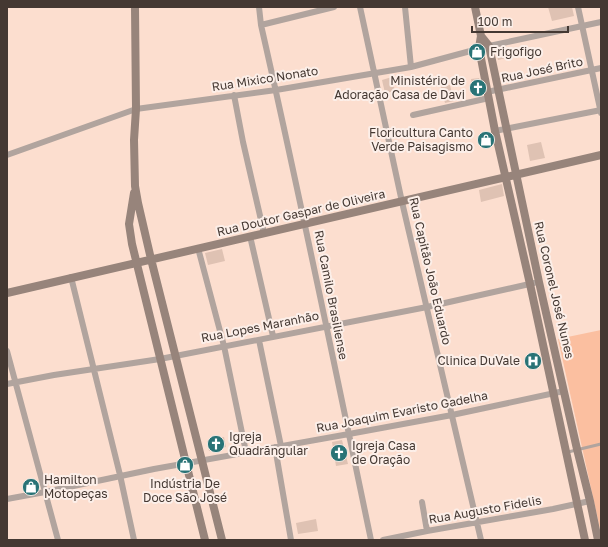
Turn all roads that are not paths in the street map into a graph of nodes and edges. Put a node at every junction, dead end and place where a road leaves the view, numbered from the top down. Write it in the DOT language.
graph roads {
  1 [pos="135,7"];
  2 [pos="259,7"];
  3 [pos="334,7"];
  4 [pos="360,7"];
  5 [pos="406,7"];
  6 [pos="475,7"];
  7 [pos="578,7"];
  8 [pos="601,22"];
  9 [pos="261,25"];
  10 [pos="582,26"];
  11 [pos="481,36"];
  12 [pos="489,46"];
  13 [pos="479,48"];
  14 [pos="411,67"];
  15 [pos="601,68"];
  16 [pos="592,70"];
  17 [pos="374,73"];
  18 [pos="276,90"];
  19 [pos="498,90"];
  20 [pos="234,95"];
  21 [pos="488,95"];
  22 [pos="136,109"];
  23 [pos="601,111"];
  24 [pos="413,115"];
  25 [pos="506,129"];
  26 [pos="495,131"];
  27 [pos="7,155"];
  28 [pos="601,156"];
  29 [pos="516,175"];
  30 [pos="506,177"];
  31 [pos="135,186"];
  32 [pos="402,202"];
  33 [pos="306,224"];
  34 [pos="264,233"];
  35 [pos="250,236"];
  36 [pos="198,248"];
  37 [pos="151,259"];
  38 [pos="136,263"];
  39 [pos="71,277"];
  40 [pos="539,282"];
  41 [pos="530,284"];
  42 [pos="7,292"];
  43 [pos="427,307"];
  44 [pos="326,326"];
  45 [pos="273,336"];
  46 [pos="258,340"];
  47 [pos="224,346"];
  48 [pos="7,351"];
  49 [pos="176,356"];
  50 [pos="160,359"];
  51 [pos="94,370"];
  52 [pos="16,383"];
  53 [pos="7,384"];
  54 [pos="564,391"];
  55 [pos="553,394"];
  56 [pos="452,415"];
  57 [pos="349,434"];
  58 [pos="601,444"];
  59 [pos="278,446"];
  60 [pos="577,449"];
  61 [pos="246,452"];
  62 [pos="566,452"];
  63 [pos="202,460"];
  64 [pos="186,464"];
  65 [pos="120,475"];
  66 [pos="45,492"];
  67 [pos="7,499"];
  68 [pos="590,501"];
  69 [pos="422,502"];
  70 [pos="577,503"];
  71 [pos="477,522"];
  72 [pos="427,531"];
  73 [pos="58,540"];
  74 [pos="134,540"];
  75 [pos="205,540"];
  76 [pos="222,540"];
  77 [pos="291,540"];
  78 [pos="371,540"];
  79 [pos="383,540"];
  80 [pos="481,540"];
  81 [pos="585,540"];
  82 [pos="600,540"];
  1 -- 22 [label="street"];
  2 -- 9 [label="street, Rua Camilo Brasiliense"];
  3 -- 9 [label="street"];
  4 -- 17 [label="street, Rua Capitão João Eduardo"];
  5 -- 14 [label="street"];
  6 -- 11 [label="street"];
  7 -- 10 [label="street"];
  8 -- 10 [label="street, Rua Mixico Nonato"];
  9 -- 18 [label="street, Rua Camilo Brasiliense"];
  10 -- 12 [label="street, Rua Mixico Nonato"];
  10 -- 16 [label="street"];
  11 -- 12 [label="street"];
  11 -- 13 [label="street, Rua Coronel José Nunes"];
  12 -- 13 [label="street, Rua Mixico Nonato"];
  12 -- 19 [label="street, Rua Coronel José Nunes"];
  13 -- 14 [label="street, Rua Mixico Nonato"];
  13 -- 21 [label="street, Rua Coronel José Nunes"];
  14 -- 17 [label="street, Rua Mixico Nonato"];
  15 -- 16 [label="street, Rua José Brito"];
  16 -- 19 [label="street, Rua José Brito"];
  16 -- 23 [label="street"];
  17 -- 18 [label="street, Rua Mixico Nonato"];
  17 -- 32 [label="street, Rua Capitão João Eduardo"];
  18 -- 20 [label="street, Rua Mixico Nonato"];
  18 -- 33 [label="street, Rua Camilo Brasiliense"];
  19 -- 21 [label="street, Rua José Brito"];
  19 -- 25 [label="street, Rua Coronel José Nunes"];
  20 -- 22 [label="street, Rua Mixico Nonato"];
  20 -- 34 [label="street"];
  21 -- 24 [label="street, Rua José Brito"];
  21 -- 26 [label="street, Rua Coronel José Nunes"];
  22 -- 27 [label="street, Rua Mixico Nonato"];
  22 -- 31 [label="street"];
  23 -- 25 [label="street"];
  25 -- 26 [label="street"];
  25 -- 29 [label="street, Rua Coronel José Nunes"];
  26 -- 30 [label="street, Rua Coronel José Nunes"];
  28 -- 29 [label="street, Rua Doutor Gaspar de Oliveira"];
  29 -- 30 [label="street, Rua Doutor Gaspar de Oliveira"];
  29 -- 40 [label="street, Rua Coronel José Nunes"];
  30 -- 32 [label="street, Rua Doutor Gaspar de Oliveira"];
  30 -- 41 [label="street, Rua Coronel José Nunes"];
  31 -- 37 [label="street"];
  31 -- 38 [label="street"];
  32 -- 33 [label="street, Rua Doutor Gaspar de Oliveira"];
  32 -- 43 [label="street, Rua Capitão João Eduardo"];
  33 -- 34 [label="street, Rua Doutor Gaspar de Oliveira"];
  33 -- 44 [label="street, Rua Camilo Brasiliense"];
  34 -- 35 [label="street, Rua Doutor Gaspar de Oliveira"];
  35 -- 36 [label="street, Rua Doutor Gaspar de Oliveira"];
  35 -- 45 [label="street"];
  36 -- 37 [label="street, Rua Doutor Gaspar de Oliveira"];
  36 -- 47 [label="street"];
  37 -- 38 [label="street, Rua Doutor Gaspar de Oliveira"];
  37 -- 49 [label="street"];
  38 -- 39 [label="street, Rua Doutor Gaspar de Oliveira"];
  38 -- 50 [label="street"];
  39 -- 42 [label="street, Rua Doutor Gaspar de Oliveira"];
  39 -- 51 [label="street"];
  40 -- 41 [label="street, Rua Lopes Maranhão"];
  40 -- 54 [label="street, Rua Coronel José Nunes"];
  41 -- 43 [label="street, Rua Lopes Maranhão"];
  41 -- 55 [label="street, Rua Coronel José Nunes"];
  43 -- 44 [label="street, Rua Lopes Maranhão"];
  43 -- 56 [label="street, Rua Capitão João Eduardo"];
  44 -- 45 [label="street, Rua Lopes Maranhão"];
  44 -- 57 [label="street, Rua Camilo Brasiliense"];
  45 -- 46 [label="street, Rua Lopes Maranhão"];
  46 -- 47 [label="street, Rua Lopes Maranhão"];
  46 -- 59 [label="street"];
  47 -- 49 [label="street, Rua Lopes Maranhão"];
  47 -- 61 [label="street"];
  48 -- 52 [label="street"];
  49 -- 50 [label="street, Rua Lopes Maranhão"];
  49 -- 63 [label="street"];
  50 -- 51 [label="street, Rua Lopes Maranhão"];
  50 -- 64 [label="street"];
  51 -- 52 [label="street, Rua Lopes Maranhão"];
  51 -- 65 [label="street"];
  52 -- 53 [label="street, Rua Lopes Maranhão"];
  52 -- 66 [label="street"];
  54 -- 55 [label="street, Rua Joaquim Evaristo Gadelha"];
  54 -- 60 [label="street, Rua Coronel José Nunes"];
  55 -- 56 [label="street, Rua Joaquim Evaristo Gadelha"];
  55 -- 62 [label="street, Rua Coronel José Nunes"];
  56 -- 57 [label="street, Rua Joaquim Evaristo Gadelha"];
  56 -- 71 [label="street, Rua Capitão João Eduardo"];
  57 -- 59 [label="street, Rua Joaquim Evaristo Gadelha"];
  57 -- 78 [label="street, Rua Camilo Brasiliense"];
  58 -- 60 [label="lane"];
  59 -- 61 [label="street, Rua Joaquim Evaristo Gadelha"];
  59 -- 77 [label="street"];
  60 -- 62 [label="lane"];
  60 -- 68 [label="street, Rua Coronel José Nunes"];
  61 -- 63 [label="street, Rua Joaquim Evaristo Gadelha"];
  62 -- 70 [label="street, Rua Coronel José Nunes"];
  63 -- 64 [label="street, Rua Joaquim Evaristo Gadelha"];
  63 -- 76 [label="street"];
  64 -- 65 [label="street, Rua Joaquim Evaristo Gadelha"];
  64 -- 75 [label="street"];
  65 -- 66 [label="street, Rua Joaquim Evaristo Gadelha"];
  65 -- 74 [label="street"];
  66 -- 67 [label="street, Rua Joaquim Evaristo Gadelha"];
  66 -- 73 [label="street"];
  68 -- 70 [label="street, Rua Augusto Fidelis"];
  68 -- 82 [label="street, Rua Coronel José Nunes"];
  69 -- 72 [label="street"];
  70 -- 71 [label="street, Rua Augusto Fidelis"];
  70 -- 81 [label="street, Rua Coronel José Nunes"];
  71 -- 72 [label="street, Rua Augusto Fidelis"];
  71 -- 80 [label="street, Rua Capitão João Eduardo"];
  72 -- 79 [label="street, Rua Augusto Fidelis"];
}
